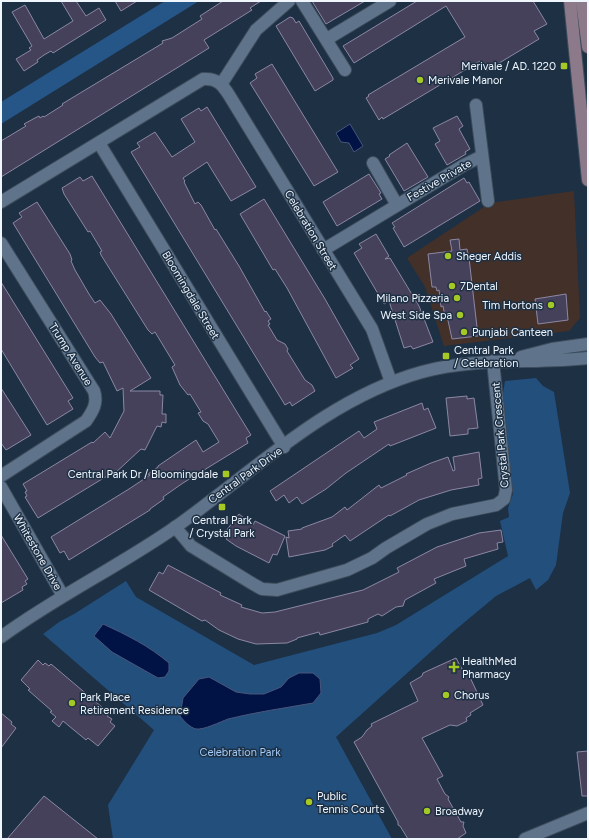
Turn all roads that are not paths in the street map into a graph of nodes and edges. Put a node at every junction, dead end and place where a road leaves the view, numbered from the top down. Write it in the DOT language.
graph roads {
  1 [pos="289,1"];
  2 [pos="302,1"];
  3 [pos="390,1"];
  4 [pos="570,1"];
  5 [pos="582,1"];
  6 [pos="326,39"];
  7 [pos="588,47"];
  8 [pos="345,70"];
  9 [pos="222,83"];
  10 [pos="476,105"];
  11 [pos="99,143"];
  12 [pos="482,156"];
  13 [pos="373,163"];
  14 [pos="588,180"];
  15 [pos="488,201"];
  16 [pos="1,202"];
  17 [pos="397,205"];
  18 [pos="1,243"];
  19 [pos="323,250"];
  20 [pos="588,344"];
  21 [pos="588,358"];
  22 [pos="508,360"];
  23 [pos="493,361"];
  24 [pos="391,382"];
  25 [pos="284,447"];
  26 [pos="1,476"];
  27 [pos="1,488"];
  28 [pos="175,527"];
  29 [pos="63,596"];
  30 [pos="1,637"];
  31 [pos="588,813"];
  32 [pos="588,822"];
  33 [pos="556,827"];
  34 [pos="525,839"];
  1 -- 9 [label="street"];
  2 -- 6 [label="street"];
  3 -- 6 [label="street"];
  4 -- 14 [label="main road"];
  5 -- 7 [label="main road"];
  6 -- 8 [label="street"];
  9 -- 11 [label="street"];
  9 -- 19 [label="street, Celebration Street"];
  10 -- 12 [label="street, Festive Private"];
  11 -- 16 [label="street"];
  11 -- 25 [label="street, Bloomingdale Street"];
  12 -- 15 [label="street, Festive Private"];
  12 -- 17 [label="street, Festive Private"];
  13 -- 17 [label="street, Festive Private"];
  17 -- 19 [label="street, Festive Private"];
  18 -- 26 [label="street, Trump Avenue"];
  19 -- 24 [label="street, Celebration Street"];
  20 -- 22 [label="street, Central Park Drive"];
  21 -- 22 [label="street, Central Park Drive"];
  22 -- 23 [label="street, Central Park Drive"];
  23 -- 24 [label="street, Central Park Drive"];
  23 -- 28 [label="street, Crystal Park Crescent"];
  24 -- 25 [label="street, Central Park Drive"];
  25 -- 28 [label="street, Central Park Drive"];
  27 -- 29 [label="street, Whitestone Drive"];
  28 -- 29 [label="street, Central Park Drive"];
  29 -- 30 [label="street, Central Park Drive"];
  31 -- 33 [label="street"];
  32 -- 33 [label="street"];
  33 -- 34 [label="street"];
}
